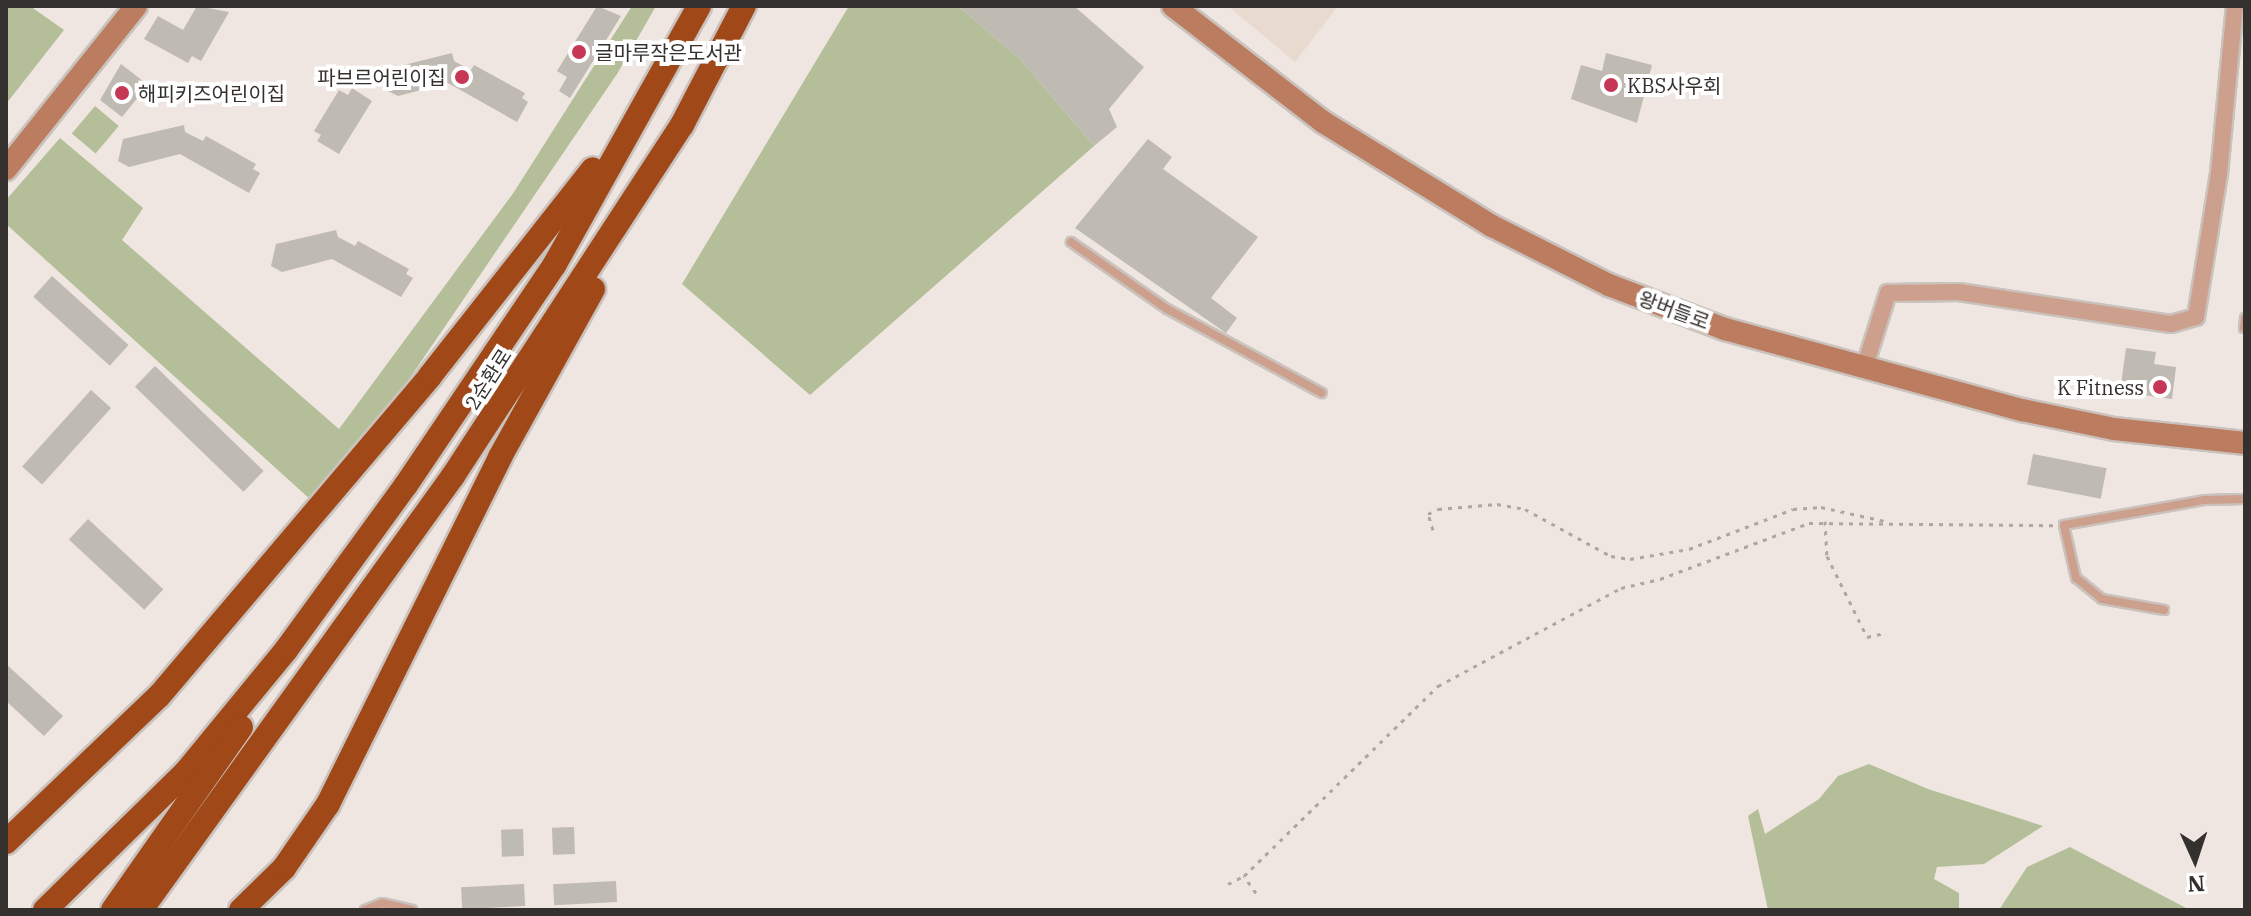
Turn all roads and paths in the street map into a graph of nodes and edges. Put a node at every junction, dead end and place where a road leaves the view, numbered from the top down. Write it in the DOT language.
graph roads {
  1 [pos="136,6"];
  2 [pos="699,6"];
  3 [pos="744,6"];
  4 [pos="1173,6"];
  5 [pos="2235,6"];
  6 [pos="638,110"];
  7 [pos="682,125"];
  8 [pos="6,169"];
  9 [pos="1071,242"];
  10 [pos="1864,369"];
  11 [pos="1322,393"];
  12 [pos="2245,443"];
  13 [pos="2245,499"];
  14 [pos="1825,521"];
  15 [pos="2064,525"];
  16 [pos="1905,526"];
  17 [pos="1433,530"];
  18 [pos="2164,610"];
  19 [pos="1884,633"];
  20 [pos="286,650"];
  21 [pos="247,762"];
  22 [pos="6,842"];
  23 [pos="1244,876"];
  24 [pos="1228,884"];
  25 [pos="1256,893"];
  26 [pos="45,910"];
  27 [pos="113,910"];
  28 [pos="141,910"];
  29 [pos="150,910"];
  30 [pos="241,910"];
  31 [pos="365,910"];
  32 [pos="412,910"];
  1 -- 8 [label="main road"];
  2 -- 6 [label="highway, 2순환로"];
  3 -- 7 [label="highway, 2순환로"];
  4 -- 10 [label="main road, 왕버들로"];
  5 -- 10 [label="street"];
  6 -- 20 [label="highway, 2순환로"];
  6 -- 22 [label="highway"];
  7 -- 21 [label="highway, 2순환로"];
  7 -- 30 [label="highway"];
  9 -- 11 [label="lane"];
  10 -- 12 [label="main road, 왕버들로"];
  13 -- 15 [label="lane"];
  14 -- 16 [label="path"];
  14 -- 19 [label="path"];
  14 -- 23 [label="path"];
  15 -- 16 [label="path"];
  15 -- 18 [label="lane"];
  16 -- 17 [label="path"];
  20 -- 26 [label="highway"];
  20 -- 27 [label="highway"];
  21 -- 28 [label="highway"];
  21 -- 29 [label="highway"];
  23 -- 24 [label="path"];
  23 -- 25 [label="path"];
  31 -- 32 [label="lane"];
}
